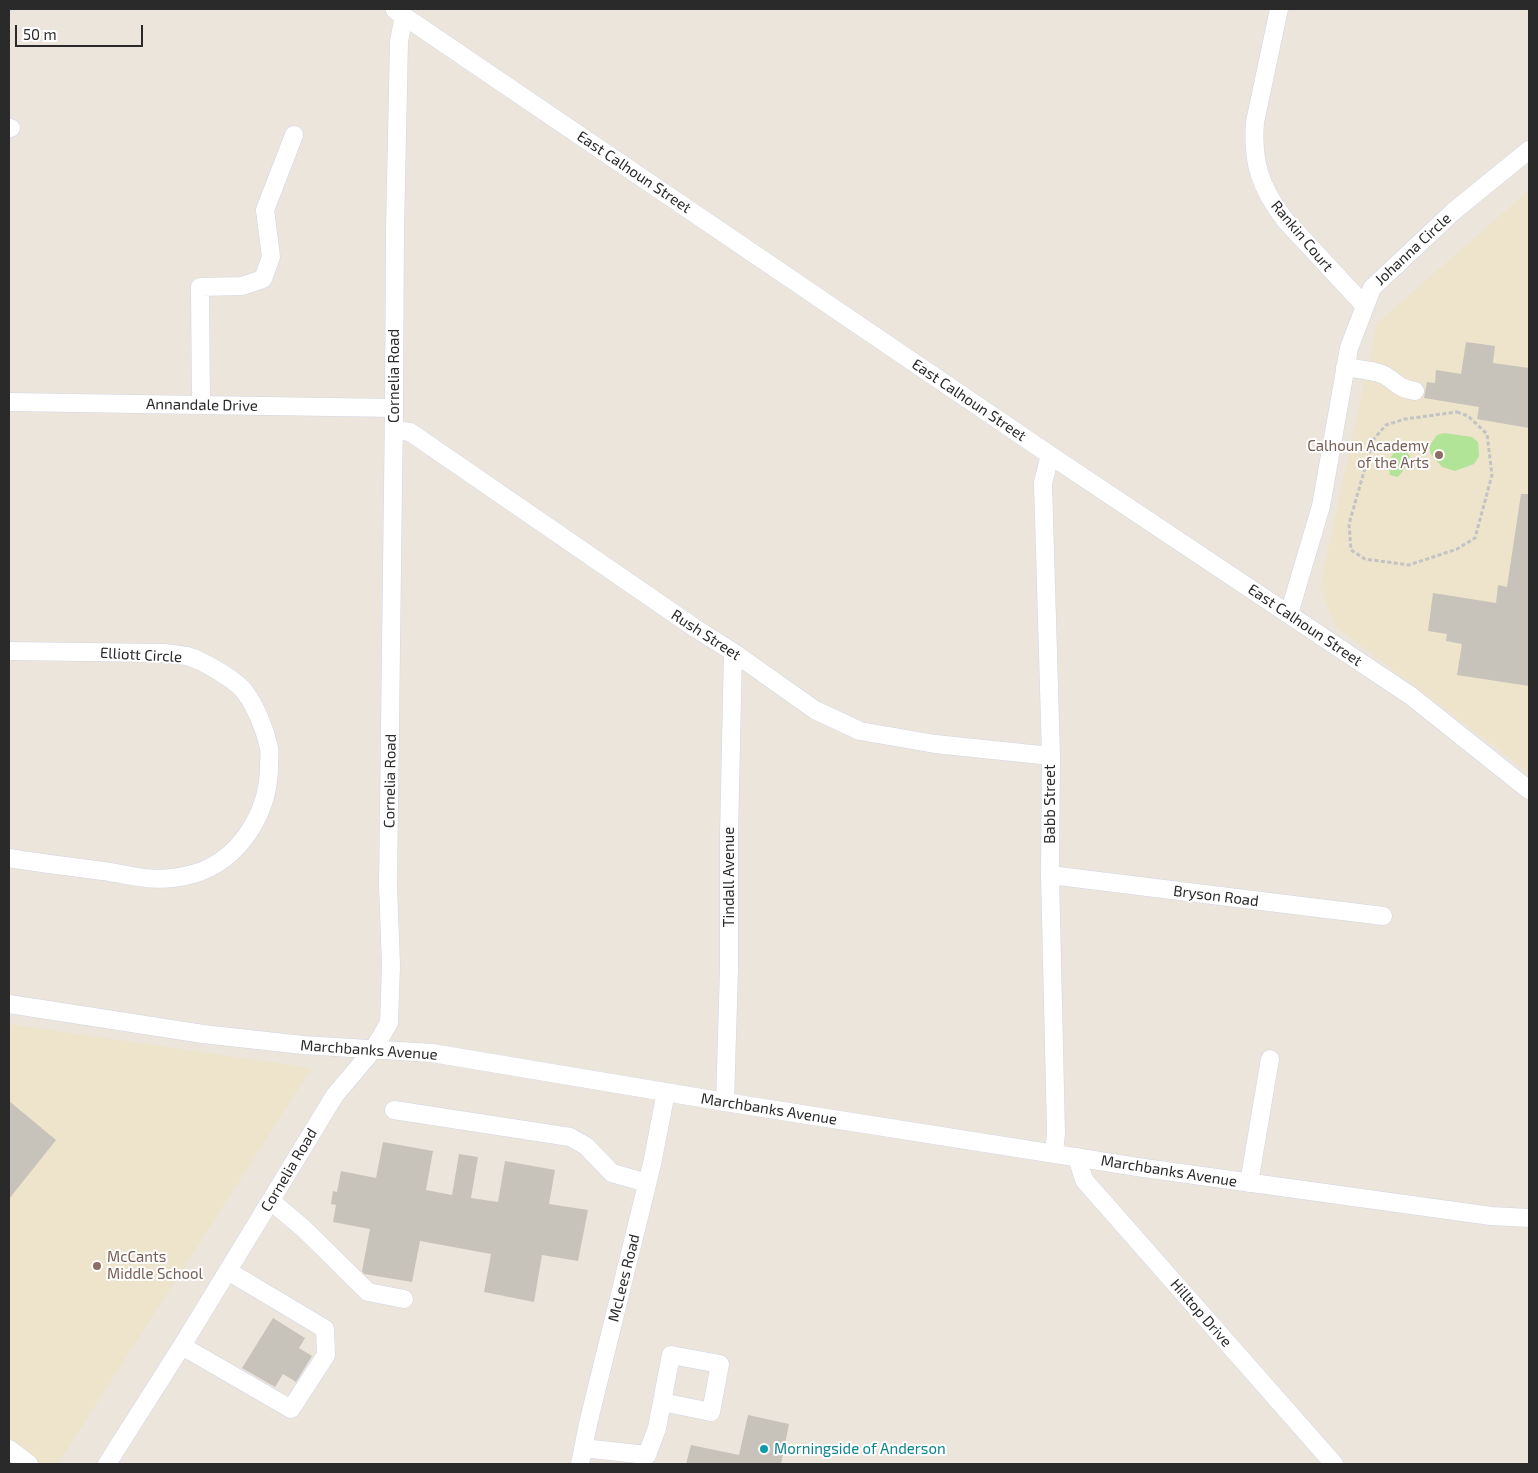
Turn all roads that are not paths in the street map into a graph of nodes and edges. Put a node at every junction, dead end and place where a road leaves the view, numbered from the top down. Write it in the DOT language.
graph roads {
  1 [pos="1279,9"];
  2 [pos="399,12"];
  3 [pos="294,136"];
  4 [pos="1529,150"];
  5 [pos="1365,306"];
  6 [pos="1345,367"];
  7 [pos="1414,391"];
  8 [pos="9,402"];
  9 [pos="201,405"];
  10 [pos="394,408"];
  11 [pos="394,430"];
  12 [pos="1050,455"];
  13 [pos="1289,614"];
  14 [pos="9,652"];
  15 [pos="733,652"];
  16 [pos="1051,756"];
  17 [pos="1529,790"];
  18 [pos="9,858"];
  19 [pos="1050,875"];
  20 [pos="1383,916"];
  21 [pos="9,1004"];
  22 [pos="373,1050"];
  23 [pos="1270,1059"];
  24 [pos="666,1092"];
  25 [pos="725,1102"];
  26 [pos="394,1110"];
  27 [pos="1054,1153"];
  28 [pos="1077,1157"];
  29 [pos="647,1183"];
  30 [pos="1248,1184"];
  31 [pos="271,1201"];
  32 [pos="1529,1218"];
  33 [pos="228,1271"];
  34 [pos="404,1299"];
  35 [pos="182,1346"];
  36 [pos="662,1402"];
  37 [pos="9,1449"];
  38 [pos="582,1456"];
  39 [pos="29,1464"];
  40 [pos="107,1464"];
  41 [pos="1334,1464"];
  1 -- 5 [label="street, Rankin Court"];
  2 -- 10 [label="street, Cornelia Road"];
  2 -- 12 [label="street, East Calhoun Street"];
  3 -- 9 [label="street"];
  4 -- 5 [label="street, Johanna Circle"];
  5 -- 6 [label="street, Johanna Circle"];
  6 -- 7 [label="street"];
  6 -- 13 [label="street, Johanna Circle"];
  8 -- 9 [label="street, Annandale Drive"];
  9 -- 10 [label="street, Annandale Drive"];
  10 -- 11 [label="street, Cornelia Road"];
  11 -- 15 [label="street, Rush Street"];
  11 -- 22 [label="street, Cornelia Road"];
  12 -- 13 [label="street, East Calhoun Street"];
  12 -- 16 [label="street, Babb Street"];
  13 -- 17 [label="street, East Calhoun Street"];
  14 -- 18 [label="street, Elliott Circle"];
  15 -- 16 [label="street, Rush Street"];
  15 -- 25 [label="street, Tindall Avenue"];
  16 -- 19 [label="street, Babb Street"];
  19 -- 20 [label="street, Bryson Road"];
  19 -- 27 [label="street, Babb Street"];
  21 -- 22 [label="street, Marchbanks Avenue"];
  22 -- 24 [label="street, Marchbanks Avenue"];
  22 -- 31 [label="street, Cornelia Road"];
  23 -- 30 [label="street"];
  24 -- 25 [label="street, Marchbanks Avenue"];
  24 -- 29 [label="street, McLees Road"];
  25 -- 27 [label="street, Marchbanks Avenue"];
  26 -- 29 [label="street"];
  27 -- 28 [label="street, Marchbanks Avenue"];
  28 -- 30 [label="street, Marchbanks Avenue"];
  28 -- 41 [label="street, Hilltop Drive"];
  29 -- 38 [label="street, McLees Road"];
  30 -- 32 [label="street, Marchbanks Avenue"];
  31 -- 33 [label="street, Cornelia Road"];
  31 -- 34 [label="street"];
  33 -- 35 [label="street, Cornelia Road"];
  33 -- 35 [label="street"];
  35 -- 40 [label="street, Cornelia Road"];
  36 -- 38 [label="street"];
  37 -- 39 [label="street"];
}
